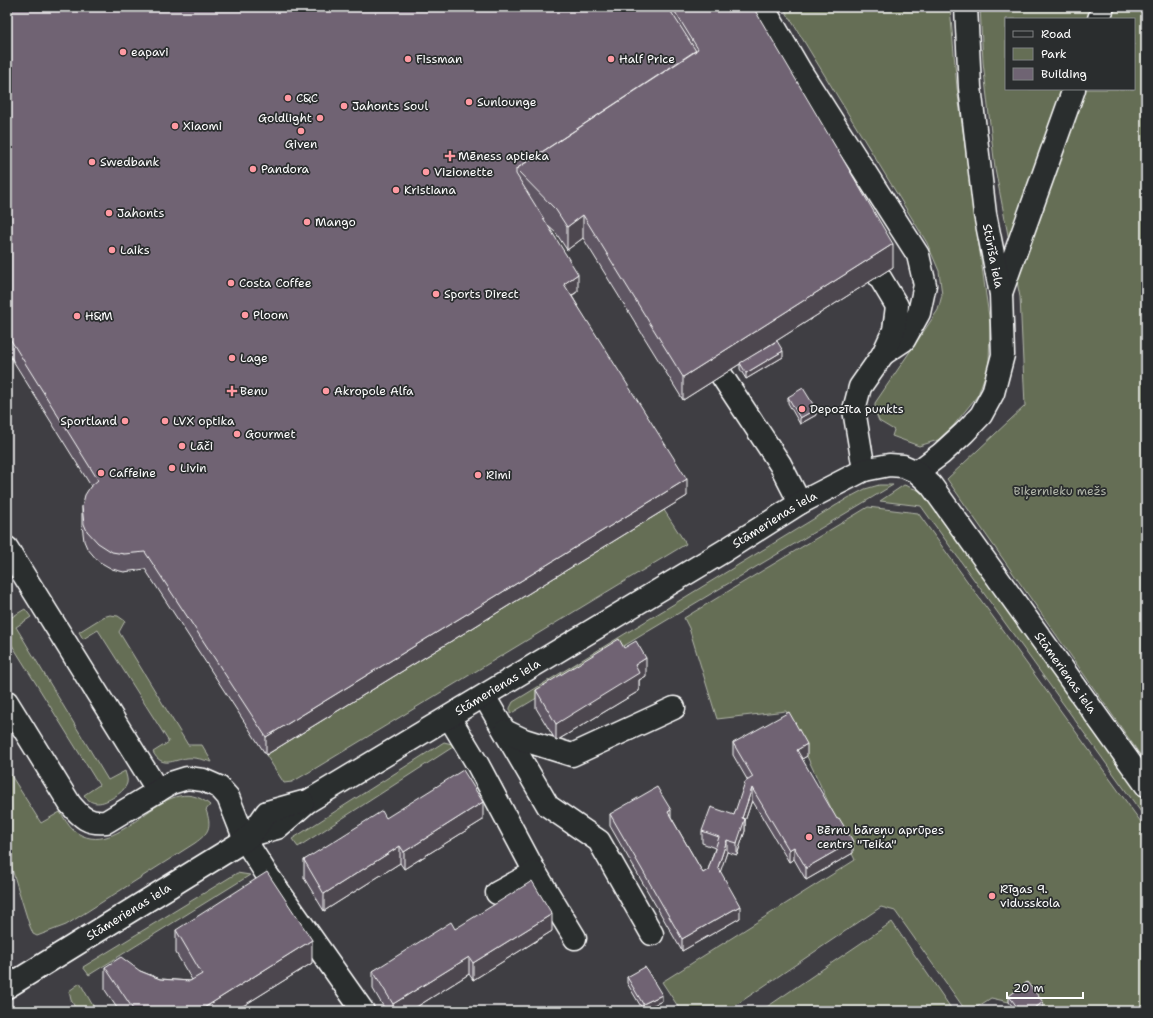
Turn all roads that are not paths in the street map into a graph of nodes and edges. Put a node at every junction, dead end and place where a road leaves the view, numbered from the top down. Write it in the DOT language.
graph roads {
  1 [pos="763,7"];
  2 [pos="966,7"];
  3 [pos="1103,7"];
  4 [pos="1098,18"];
  5 [pos="1074,90"];
  6 [pos="879,276"];
  7 [pos="1001,294"];
  8 [pos="883,354"];
  9 [pos="722,376"];
  10 [pos="864,470"];
  11 [pos="917,472"];
  12 [pos="800,503"];
  13 [pos="7,548"];
  14 [pos="484,696"];
  15 [pos="7,702"];
  16 [pos="674,708"];
  17 [pos="449,717"];
  18 [pos="505,731"];
  19 [pos="1146,785"];
  20 [pos="158,791"];
  21 [pos="248,838"];
  22 [pos="535,872"];
  23 [pos="497,893"];
  24 [pos="652,934"];
  25 [pos="575,938"];
  26 [pos="7,987"];
  27 [pos="363,1011"];
  1 -- 8 [label="street"];
  2 -- 7 [label="street, Stūrīša iela"];
  3 -- 4 [label="street"];
  5 -- 7 [label="street"];
  6 -- 8 [label="street"];
  7 -- 11 [label="street, Stūrīša iela"];
  8 -- 10 [label="street"];
  9 -- 12 [label="street"];
  10 -- 11 [label="street, Stāmerienas iela"];
  10 -- 12 [label="street, Stāmerienas iela"];
  11 -- 19 [label="street, Stāmerienas iela"];
  12 -- 14 [label="street, Stāmerienas iela"];
  13 -- 20 [label="street"];
  14 -- 17 [label="street, Stāmerienas iela"];
  14 -- 18 [label="street"];
  15 -- 20 [label="street"];
  16 -- 18 [label="street"];
  17 -- 21 [label="street, Stāmerienas iela"];
  17 -- 22 [label="street"];
  18 -- 24 [label="street"];
  20 -- 21 [label="street"];
  21 -- 26 [label="street, Stāmerienas iela"];
  21 -- 27 [label="street"];
  22 -- 23 [label="street"];
  22 -- 25 [label="street"];
}
